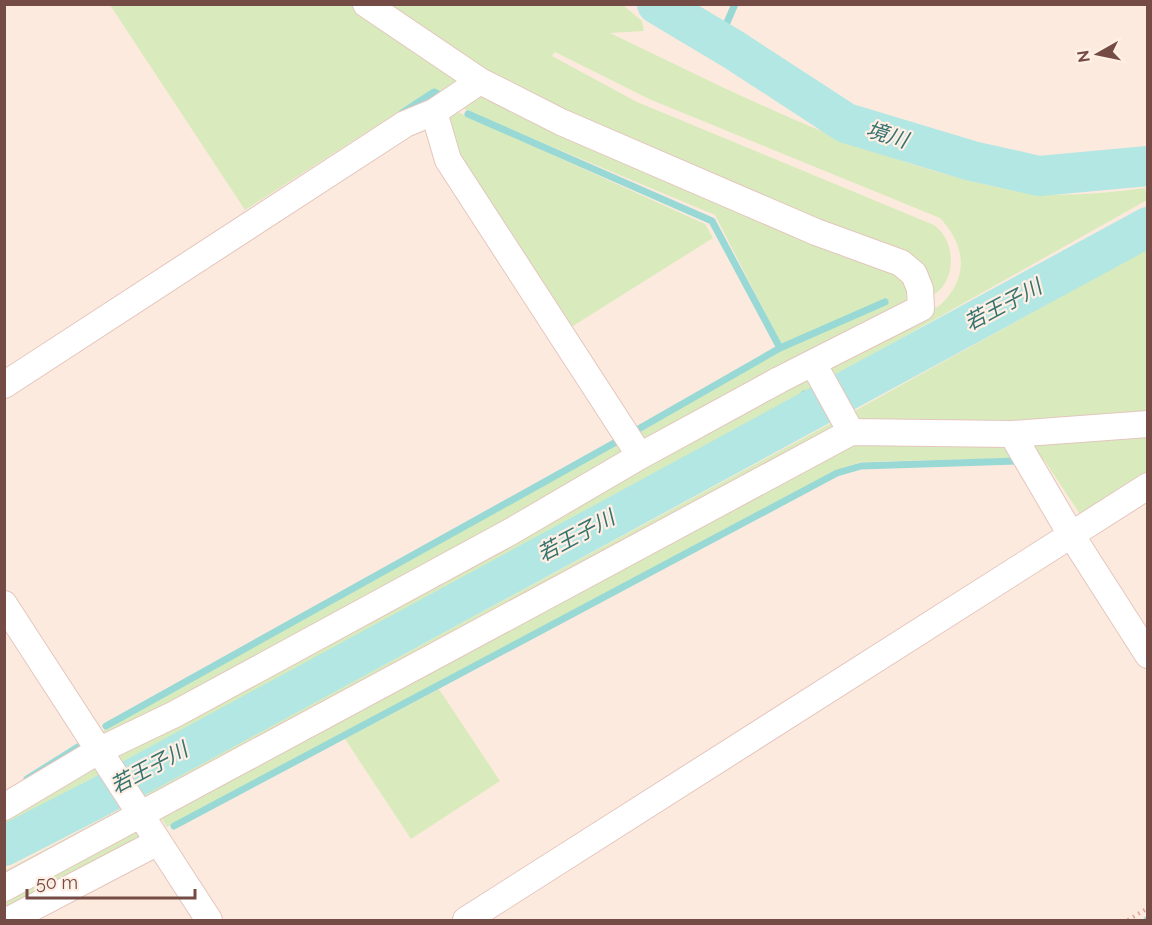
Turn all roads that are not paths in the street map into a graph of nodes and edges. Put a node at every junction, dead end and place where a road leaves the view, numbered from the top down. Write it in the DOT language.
graph roads {
  1 [pos="366,4"];
  2 [pos="480,81"];
  3 [pos="434,112"];
  4 [pos="813,363"];
  5 [pos="4,385"];
  6 [pos="1148,424"];
  7 [pos="848,426"];
  8 [pos="1012,434"];
  9 [pos="640,456"];
  10 [pos="1148,486"];
  11 [pos="1070,533"];
  12 [pos="4,604"];
  13 [pos="1148,655"];
  14 [pos="98,750"];
  15 [pos="4,807"];
  16 [pos="141,816"];
  17 [pos="158,842"];
  18 [pos="4,888"];
  19 [pos="9,921"];
  20 [pos="209,921"];
  21 [pos="466,921"];
  1 -- 2 [label="street"];
  2 -- 3 [label="street"];
  2 -- 4 [label="street"];
  3 -- 5 [label="street"];
  3 -- 9 [label="street"];
  4 -- 7 [label="street"];
  4 -- 9 [label="street"];
  6 -- 8 [label="street"];
  7 -- 8 [label="street"];
  7 -- 16 [label="street"];
  8 -- 11 [label="street"];
  9 -- 14 [label="street"];
  10 -- 11 [label="street"];
  11 -- 13 [label="street"];
  11 -- 21 [label="street"];
  12 -- 14 [label="street"];
  14 -- 15 [label="street"];
  14 -- 16 [label="street"];
  16 -- 17 [label="street"];
  16 -- 18 [label="street"];
  17 -- 19 [label="street"];
  17 -- 20 [label="street"];
}
